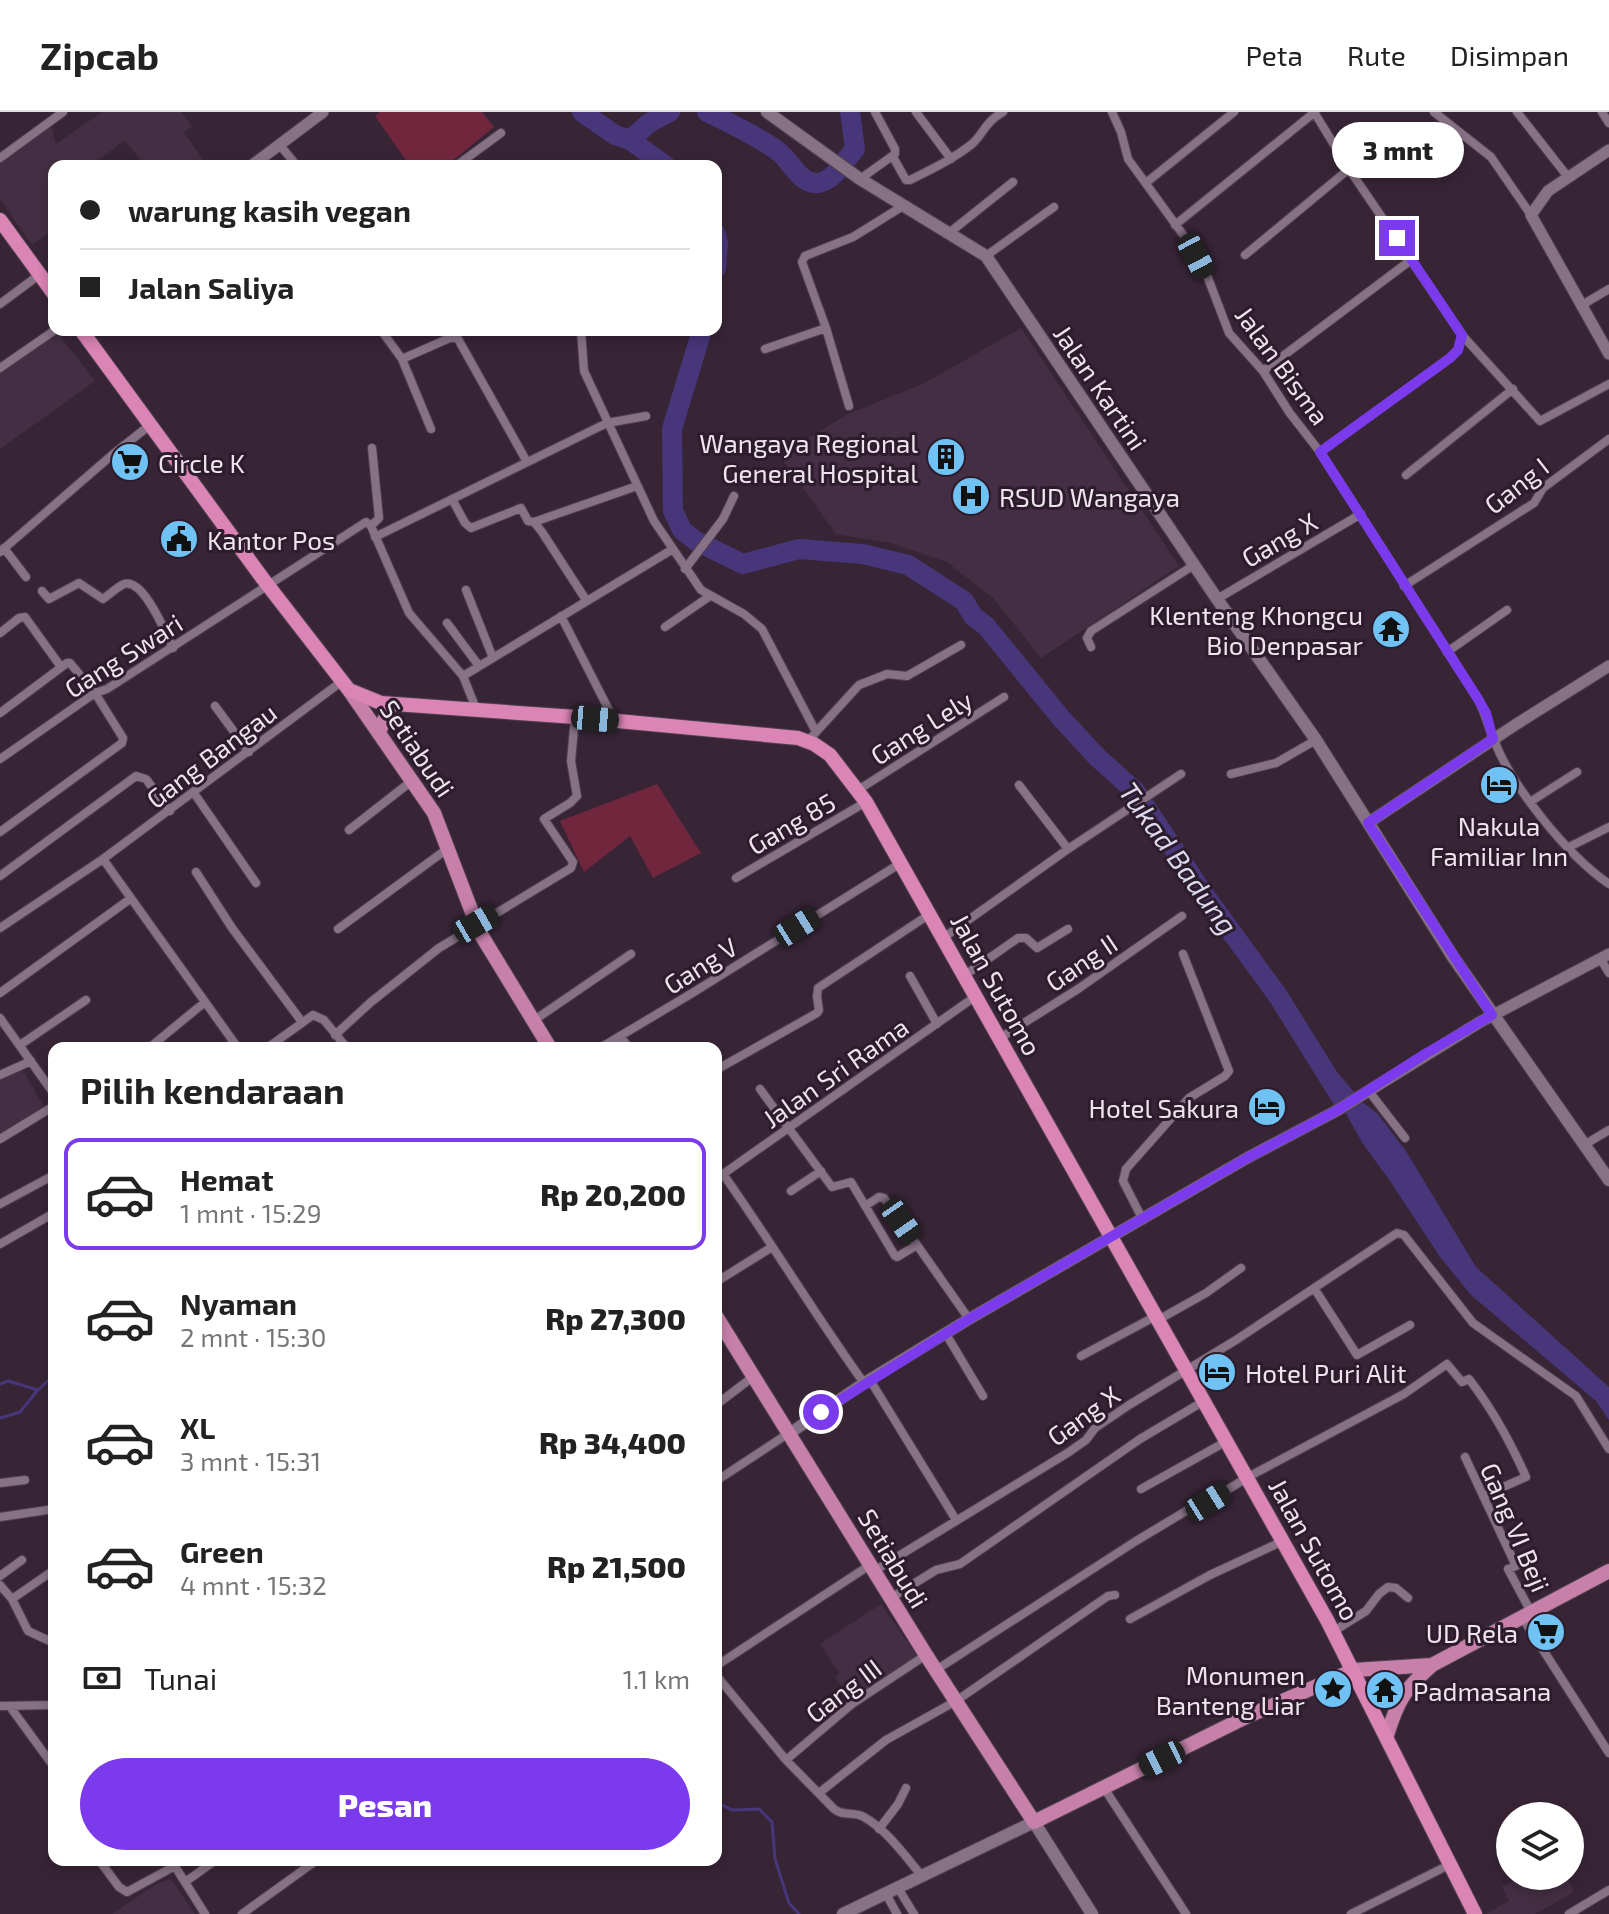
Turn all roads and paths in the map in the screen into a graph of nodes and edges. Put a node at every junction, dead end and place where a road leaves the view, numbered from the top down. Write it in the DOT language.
graph roads {
  1 [pos="63,112"];
  2 [pos="323,112"];
  3 [pos="767,112"];
  4 [pos="875,112"];
  5 [pos="916,112"];
  6 [pos="1003,112"];
  7 [pos="1112,112"];
  8 [pos="1234,112"];
  9 [pos="1315,112"];
  10 [pos="1434,112"];
  11 [pos="1517,112"];
  12 [pos="1602,112"];
  13 [pos="1609,123"];
  14 [pos="501,133"];
  15 [pos="279,144"];
  16 [pos="1609,150"];
  17 [pos="893,157"];
  18 [pos="0,158"];
  19 [pos="951,159"];
  20 [pos="259,160"];
  21 [pos="292,160"];
  22 [pos="464,160"];
  23 [pos="1349,169"];
  24 [pos="858,176"];
  25 [pos="1568,177"];
  26 [pos="1013,182"];
  27 [pos="1147,182"];
  28 [pos="903,206"];
  29 [pos="1054,207"];
  30 [pos="1531,215"];
  31 [pos="0,220"];
  32 [pos="1175,225"];
  33 [pos="949,233"];
  34 [pos="1184,236"];
  35 [pos="1245,255"];
  36 [pos="986,256"];
  37 [pos="1196,256"];
  38 [pos="1411,260"];
  39 [pos="39,275"];
  40 [pos="48,286"];
  41 [pos="1609,289"];
  42 [pos="0,304"];
  43 [pos="1582,305"];
  44 [pos="826,328"];
  45 [pos="48,335"];
  46 [pos="1462,335"];
  47 [pos="85,336"];
  48 [pos="385,336"];
  49 [pos="581,336"];
  50 [pos="765,349"];
  51 [pos="1609,354"];
  52 [pos="402,359"];
  53 [pos="0,368"];
  54 [pos="1263,371"];
  55 [pos="1609,384"];
  56 [pos="1513,389"];
  57 [pos="849,406"];
  58 [pos="646,416"];
  59 [pos="607,423"];
  60 [pos="150,425"];
  61 [pos="431,429"];
  62 [pos="1609,439"];
  63 [pos="372,448"];
  64 [pos="1320,452"];
  65 [pos="527,462"];
  66 [pos="1406,475"];
  67 [pos="637,486"];
  68 [pos="734,496"];
  69 [pos="452,499"];
  70 [pos="1361,514"];
  71 [pos="534,522"];
  72 [pos="371,526"];
  73 [pos="375,537"];
  74 [pos="673,549"];
  75 [pos="2,550"];
  76 [pos="1194,565"];
  77 [pos="685,569"];
  78 [pos="26,577"];
  79 [pos="267,584"];
  80 [pos="1404,586"];
  81 [pos="466,590"];
  82 [pos="42,591"];
  83 [pos="710,596"];
  84 [pos="1217,599"];
  85 [pos="586,600"];
  86 [pos="1507,610"];
  87 [pos="561,616"];
  88 [pos="447,623"];
  89 [pos="665,627"];
  90 [pos="0,633"];
  91 [pos="961,645"];
  92 [pos="1091,647"];
  93 [pos="173,648"];
  94 [pos="1447,652"];
  95 [pos="493,658"];
  96 [pos="479,666"];
  97 [pos="1609,666"];
  98 [pos="61,667"];
  99 [pos="463,676"];
  100 [pos="345,686"];
  101 [pos="95,693"];
  102 [pos="1004,697"];
  103 [pos="391,704"];
  104 [pos="215,706"];
  105 [pos="477,711"];
  106 [pos="0,713"];
  107 [pos="575,717"];
  108 [pos="614,720"];
  109 [pos="379,732"];
  110 [pos="812,737"];
  111 [pos="1493,739"];
  112 [pos="1316,740"];
  113 [pos="249,752"];
  114 [pos="0,759"];
  115 [pos="1577,772"];
  116 [pos="1181,774"];
  117 [pos="1231,774"];
  118 [pos="413,780"];
  119 [pos="1019,785"];
  120 [pos="194,793"];
  121 [pos="862,796"];
  122 [pos="1530,802"];
  123 [pos="170,811"];
  124 [pos="1370,827"];
  125 [pos="1609,827"];
  126 [pos="349,830"];
  127 [pos="0,832"];
  128 [pos="1569,847"];
  129 [pos="447,849"];
  130 [pos="1068,849"];
  131 [pos="103,859"];
  132 [pos="901,863"];
  133 [pos="196,872"];
  134 [pos="0,876"];
  135 [pos="736,878"];
  136 [pos="256,883"];
  137 [pos="1609,884"];
  138 [pos="130,899"];
  139 [pos="930,914"];
  140 [pos="1182,916"];
  141 [pos="476,924"];
  142 [pos="0,928"];
  143 [pos="338,929"];
  144 [pos="1068,929"];
  145 [pos="943,938"];
  146 [pos="631,954"];
  147 [pos="1183,954"];
  148 [pos="1605,956"];
  149 [pos="1609,973"];
  150 [pos="965,975"];
  151 [pos="910,976"];
  152 [pos="0,993"];
  153 [pos="976,996"];
  154 [pos="86,1000"];
  155 [pos="205,1002"];
  156 [pos="1492,1015"];
  157 [pos="533,1021"];
  158 [pos="1,1022"];
  159 [pos="302,1022"];
  160 [pos="937,1024"];
  161 [pos="335,1035"];
  162 [pos="620,1036"];
  163 [pos="1000,1038"];
  164 [pos="156,1042"];
  165 [pos="234,1042"];
  166 [pos="275,1042"];
  167 [pos="341,1042"];
  168 [pos="546,1042"];
  169 [pos="610,1042"];
  170 [pos="624,1042"];
  171 [pos="20,1045"];
  172 [pos="31,1061"];
  173 [pos="722,1067"];
  174 [pos="0,1075"];
  175 [pos="48,1085"];
  176 [pos="760,1089"];
  177 [pos="1364,1093"];
  178 [pos="48,1110"];
  179 [pos="789,1129"];
  180 [pos="1609,1130"];
  181 [pos="1405,1138"];
  182 [pos="0,1139"];
  183 [pos="1584,1145"];
  184 [pos="821,1171"];
  185 [pos="722,1173"];
  186 [pos="48,1178"];
  187 [pos="722,1179"];
  188 [pos="1609,1180"];
  189 [pos="791,1191"];
  190 [pos="0,1204"];
  191 [pos="865,1206"];
  192 [pos="48,1216"];
  193 [pos="1143,1220"];
  194 [pos="1111,1237"];
  195 [pos="0,1244"];
  196 [pos="917,1245"];
  197 [pos="772,1247"];
  198 [pos="1241,1268"];
  199 [pos="722,1278"];
  200 [pos="1314,1288"];
  201 [pos="1157,1318"];
  202 [pos="969,1319"];
  203 [pos="1410,1325"];
  204 [pos="722,1328"];
  205 [pos="946,1334"];
  206 [pos="1081,1356"];
  207 [pos="1186,1369"];
  208 [pos="754,1376"];
  209 [pos="867,1382"];
  210 [pos="983,1396"];
  211 [pos="722,1400"];
  212 [pos="1205,1400"];
  213 [pos="790,1433"];
  214 [pos="1227,1441"];
  215 [pos="1609,1449"];
  216 [pos="1465,1457"];
  217 [pos="722,1477"];
  218 [pos="1248,1477"];
  219 [pos="25,1480"];
  220 [pos="0,1483"];
  221 [pos="1141,1489"];
  222 [pos="1483,1496"];
  223 [pos="48,1510"];
  224 [pos="0,1517"];
  225 [pos="956,1520"];
  226 [pos="1283,1541"];
  227 [pos="22,1560"];
  228 [pos="872,1568"];
  229 [pos="1609,1571"];
  230 [pos="48,1574"];
  231 [pos="0,1576"];
  232 [pos="1,1588"];
  233 [pos="1115,1595"];
  234 [pos="891,1598"];
  235 [pos="1408,1598"];
  236 [pos="12,1599"];
  237 [pos="1526,1615"];
  238 [pos="1130,1619"];
  239 [pos="1334,1631"];
  240 [pos="48,1640"];
  241 [pos="926,1655"];
  242 [pos="722,1662"];
  243 [pos="1432,1665"];
  244 [pos="936,1670"];
  245 [pos="1354,1670"];
  246 [pos="722,1682"];
  247 [pos="956,1701"];
  248 [pos="48,1705"];
  249 [pos="0,1706"];
  250 [pos="11,1708"];
  251 [pos="1387,1735"];
  252 [pos="1609,1753"];
  253 [pos="48,1759"];
  254 [pos="786,1760"];
  255 [pos="906,1788"];
  256 [pos="1104,1788"];
  257 [pos="819,1793"];
  258 [pos="1034,1822"];
  259 [pos="879,1829"];
  260 [pos="1449,1865"];
  261 [pos="105,1866"];
  262 [pos="168,1866"];
  263 [pos="175,1866"];
  264 [pos="208,1866"];
  265 [pos="309,1866"];
  266 [pos="922,1876"];
  267 [pos="185,1882"];
  268 [pos="1609,1890"];
  269 [pos="892,1891"];
  270 [pos="205,1914"];
  271 [pos="242,1914"];
  272 [pos="843,1914"];
  273 [pos="897,1914"];
  274 [pos="914,1914"];
  275 [pos="1092,1914"];
  276 [pos="1186,1914"];
  277 [pos="1351,1914"];
  278 [pos="1475,1914"];
  279 [pos="1569,1914"];
  1 -- 18 [label="street"];
  2 -- 15 [label="street"];
  3 -- 24 [label="main road, Jalan Kartini"];
  4 -- 17 [label="street"];
  5 -- 19 [label="street"];
  6 -- 19 [label="street"];
  7 -- 27 [label="street"];
  8 -- 27 [label="street"];
  9 -- 23 [label="street"];
  9 -- 32 [label="street"];
  10 -- 30 [label="street"];
  11 -- 25 [label="street"];
  12 -- 13 [label="street"];
  14 -- 22 [label="street"];
  15 -- 20 [label="street"];
  15 -- 21 [label="street"];
  16 -- 25 [label="street"];
  17 -- 19 [label="street"];
  17 -- 24 [label="street"];
  23 -- 35 [label="street"];
  23 -- 38 [label="street"];
  24 -- 28 [label="main road, Jalan Kartini"];
  25 -- 30 [label="street"];
  26 -- 33 [label="street"];
  27 -- 32 [label="street"];
  28 -- 33 [label="main road, Jalan Kartini"];
  28 -- 44 [label="street"];
  29 -- 36 [label="street"];
  30 -- 43 [label="street"];
  31 -- 39 [label="highway"];
  32 -- 34 [label="street"];
  33 -- 36 [label="main road, Jalan Kartini"];
  36 -- 76 [label="main road, Jalan Kartini"];
  37 -- 54 [label="street, Jalan Bisma"];
  38 -- 46 [label="street"];
  38 -- 54 [label="street"];
  39 -- 40 [label="highway"];
  39 -- 42 [label="street"];
  41 -- 43 [label="street"];
  43 -- 51 [label="street"];
  44 -- 50 [label="street"];
  44 -- 57 [label="street"];
  45 -- 53 [label="street"];
  46 -- 56 [label="street"];
  46 -- 64 [label="street"];
  47 -- 60 [label="highway"];
  48 -- 52 [label="street"];
  49 -- 59 [label="street"];
  52 -- 61 [label="street"];
  52 -- 65 [label="street"];
  54 -- 64 [label="street, Jalan Bisma"];
  55 -- 56 [label="street"];
  56 -- 66 [label="street"];
  58 -- 59 [label="street"];
  59 -- 65 [label="street"];
  59 -- 67 [label="street"];
  60 -- 75 [label="street"];
  60 -- 79 [label="highway"];
  62 -- 80 [label="street, Gang I"];
  63 -- 72 [label="street"];
  64 -- 70 [label="street, Jalan Bisma"];
  65 -- 69 [label="street"];
  67 -- 71 [label="street"];
  67 -- 74 [label="street"];
  68 -- 77 [label="street"];
  69 -- 71 [label="street"];
  69 -- 73 [label="street"];
  70 -- 80 [label="street, Jalan Bisma"];
  70 -- 84 [label="street, Gang X"];
  71 -- 85 [label="street"];
  72 -- 73 [label="street"];
  72 -- 79 [label="street, Gang Swari"];
  73 -- 99 [label="street"];
  74 -- 77 [label="street"];
  74 -- 85 [label="street"];
  75 -- 78 [label="street"];
  76 -- 84 [label="main road, Jalan Kartini"];
  76 -- 92 [label="street"];
  77 -- 83 [label="street"];
  79 -- 93 [label="street, Gang Swari"];
  79 -- 100 [label="highway"];
  80 -- 94 [label="street, Jalan Bisma"];
  81 -- 95 [label="street"];
  82 -- 93 [label="street"];
  83 -- 89 [label="street"];
  83 -- 110 [label="street"];
  84 -- 112 [label="main road, Jalan Kartini"];
  85 -- 87 [label="street"];
  86 -- 94 [label="street"];
  87 -- 95 [label="street"];
  87 -- 108 [label="street"];
  88 -- 96 [label="street"];
  90 -- 98 [label="street"];
  91 -- 110 [label="street"];
  93 -- 101 [label="street, Gang Swari"];
  94 -- 111 [label="street, Jalan Bisma"];
  95 -- 96 [label="street"];
  96 -- 99 [label="street"];
  97 -- 111 [label="street"];
  98 -- 101 [label="street"];
  98 -- 106 [label="street"];
  99 -- 105 [label="street"];
  100 -- 103 [label="highway"];
  100 -- 109 [label="main road, Setiabudi"];
  100 -- 113 [label="street, Gang Bangau"];
  101 -- 114 [label="street, Gang Swari"];
  101 -- 127 [label="street"];
  102 -- 121 [label="street, Gang Lely"];
  103 -- 105 [label="highway"];
  103 -- 109 [label="main road"];
  104 -- 113 [label="street"];
  105 -- 107 [label="highway"];
  107 -- 108 [label="highway"];
  107 -- 141 [label="street"];
  108 -- 110 [label="highway"];
  109 -- 118 [label="main road, Setiabudi"];
  110 -- 121 [label="highway, Jalan Sutomo"];
  111 -- 122 [label="street"];
  111 -- 124 [label="street"];
  112 -- 117 [label="street"];
  112 -- 124 [label="main road, Jalan Kartini"];
  113 -- 120 [label="street, Gang Bangau"];
  115 -- 122 [label="street"];
  116 -- 130 [label="street"];
  118 -- 126 [label="street"];
  118 -- 129 [label="main road, Setiabudi"];
  119 -- 130 [label="street"];
  120 -- 123 [label="street, Gang Bangau"];
  120 -- 136 [label="street"];
  121 -- 132 [label="highway, Jalan Sutomo"];
  121 -- 135 [label="street, Gang 85"];
  122 -- 128 [label="street"];
  123 -- 131 [label="street, Gang Bangau"];
  123 -- 134 [label="street"];
  124 -- 156 [label="main road, Jalan Kartini"];
  125 -- 128 [label="street"];
  128 -- 137 [label="street"];
  129 -- 141 [label="main road, Setiabudi"];
  129 -- 143 [label="street"];
  130 -- 145 [label="street"];
  131 -- 138 [label="street"];
  131 -- 142 [label="street, Gang Bangau"];
  132 -- 139 [label="highway, Jalan Sutomo"];
  132 -- 162 [label="street, Gang V"];
  133 -- 159 [label="street"];
  138 -- 152 [label="street"];
  138 -- 155 [label="street"];
  139 -- 145 [label="highway, Jalan Sutomo"];
  139 -- 173 [label="street"];
  140 -- 163 [label="street, Gang II"];
  141 -- 157 [label="main road, Setiabudi"];
  141 -- 161 [label="street"];
  144 -- 150 [label="street"];
  145 -- 150 [label="highway, Jalan Sutomo"];
  146 -- 157 [label="street"];
  147 -- 193 [label="street"];
  148 -- 149 [label="street"];
  148 -- 156 [label="street"];
  150 -- 153 [label="highway, Jalan Sutomo"];
  151 -- 160 [label="street"];
  153 -- 160 [label="street, Jalan Sri Rama"];
  153 -- 163 [label="highway, Jalan Sutomo"];
  154 -- 171 [label="street"];
  155 -- 164 [label="street"];
  155 -- 165 [label="street"];
  156 -- 177 [label="street"];
  156 -- 183 [label="main road, Jalan Kartini"];
  157 -- 168 [label="main road, Setiabudi"];
  158 -- 171 [label="street"];
  159 -- 161 [label="street"];
  159 -- 166 [label="street"];
  160 -- 179 [label="street, Jalan Sri Rama"];
  161 -- 167 [label="street"];
  162 -- 169 [label="street, Gang V"];
  162 -- 170 [label="street"];
  163 -- 194 [label="highway, Jalan Sutomo"];
  171 -- 172 [label="street"];
  172 -- 174 [label="street"];
  172 -- 175 [label="street"];
  176 -- 179 [label="street"];
  177 -- 181 [label="street"];
  177 -- 193 [label="street"];
  178 -- 182 [label="street"];
  179 -- 184 [label="street"];
  179 -- 185 [label="street, Jalan Sri Rama"];
  180 -- 183 [label="street"];
  183 -- 188 [label="main road, Jalan Kartini"];
  184 -- 189 [label="street"];
  184 -- 191 [label="street"];
  186 -- 190 [label="street"];
  187 -- 197 [label="street"];
  191 -- 196 [label="street"];
  191 -- 196 [label="street"];
  192 -- 195 [label="street"];
  193 -- 194 [label="street"];
  194 -- 201 [label="highway, Jalan Sutomo"];
  194 -- 202 [label="street"];
  196 -- 202 [label="street"];
  197 -- 199 [label="street"];
  197 -- 209 [label="street"];
  198 -- 201 [label="street"];
  200 -- 203 [label="street"];
  200 -- 207 [label="street, Gang X"];
  200 -- 215 [label="street, Gang X"];
  201 -- 206 [label="street"];
  201 -- 207 [label="highway, Jalan Sutomo"];
  202 -- 205 [label="street"];
  204 -- 208 [label="main road, Setiabudi"];
  205 -- 209 [label="street"];
  205 -- 210 [label="street"];
  207 -- 212 [label="highway, Jalan Sutomo"];
  207 -- 225 [label="street, Gang X"];
  208 -- 211 [label="street"];
  208 -- 213 [label="main road, Setiabudi"];
  209 -- 213 [label="street"];
  209 -- 225 [label="street"];
  212 -- 214 [label="highway, Jalan Sutomo"];
  212 -- 234 [label="street"];
  213 -- 217 [label="street"];
  213 -- 228 [label="main road, Setiabudi"];
  214 -- 218 [label="highway, Jalan Sutomo"];
  214 -- 221 [label="street"];
  216 -- 222 [label="street, Gang VI Beji"];
  218 -- 222 [label="street"];
  218 -- 226 [label="highway, Jalan Sutomo"];
  218 -- 244 [label="street"];
  219 -- 220 [label="street"];
  222 -- 237 [label="street, Gang VI Beji"];
  223 -- 224 [label="street"];
  225 -- 228 [label="street, Gang X"];
  226 -- 238 [label="street"];
  226 -- 239 [label="highway, Jalan Sutomo"];
  227 -- 231 [label="street"];
  228 -- 234 [label="main road, Setiabudi"];
  228 -- 242 [label="street, Gang X"];
  229 -- 237 [label="main road"];
  230 -- 236 [label="street"];
  232 -- 236 [label="street"];
  233 -- 247 [label="street"];
  234 -- 241 [label="main road, Setiabudi"];
  235 -- 239 [label="street"];
  236 -- 240 [label="street"];
  237 -- 243 [label="main road"];
  237 -- 252 [label="street, Gang VI Beji"];
  239 -- 245 [label="highway, Jalan Sutomo"];
  241 -- 244 [label="main road, Setiabudi"];
  241 -- 254 [label="street, Gang III"];
  243 -- 245 [label="main road"];
  243 -- 251 [label="main road"];
  244 -- 247 [label="main road, Setiabudi"];
  245 -- 251 [label="highway, Jalan Sutomo"];
  245 -- 256 [label="main road"];
  246 -- 254 [label="street"];
  247 -- 257 [label="street"];
  247 -- 258 [label="main road, Setiabudi"];
  248 -- 250 [label="street"];
  249 -- 250 [label="street"];
  250 -- 253 [label="street"];
  251 -- 260 [label="highway, Jalan Sutomo"];
  254 -- 257 [label="street"];
  255 -- 259 [label="street"];
  256 -- 258 [label="main road"];
  256 -- 276 [label="street"];
  257 -- 259 [label="street"];
  258 -- 266 [label="main road"];
  258 -- 275 [label="main road"];
  259 -- 266 [label="street"];
  260 -- 277 [label="street"];
  260 -- 278 [label="highway, Jalan Sutomo"];
  261 -- 262 [label="street"];
  263 -- 267 [label="street"];
  264 -- 267 [label="street"];
  265 -- 271 [label="street"];
  266 -- 269 [label="main road"];
  267 -- 270 [label="street"];
  268 -- 279 [label="street"];
  269 -- 272 [label="main road"];
  269 -- 273 [label="street"];
  269 -- 274 [label="street"];
}
